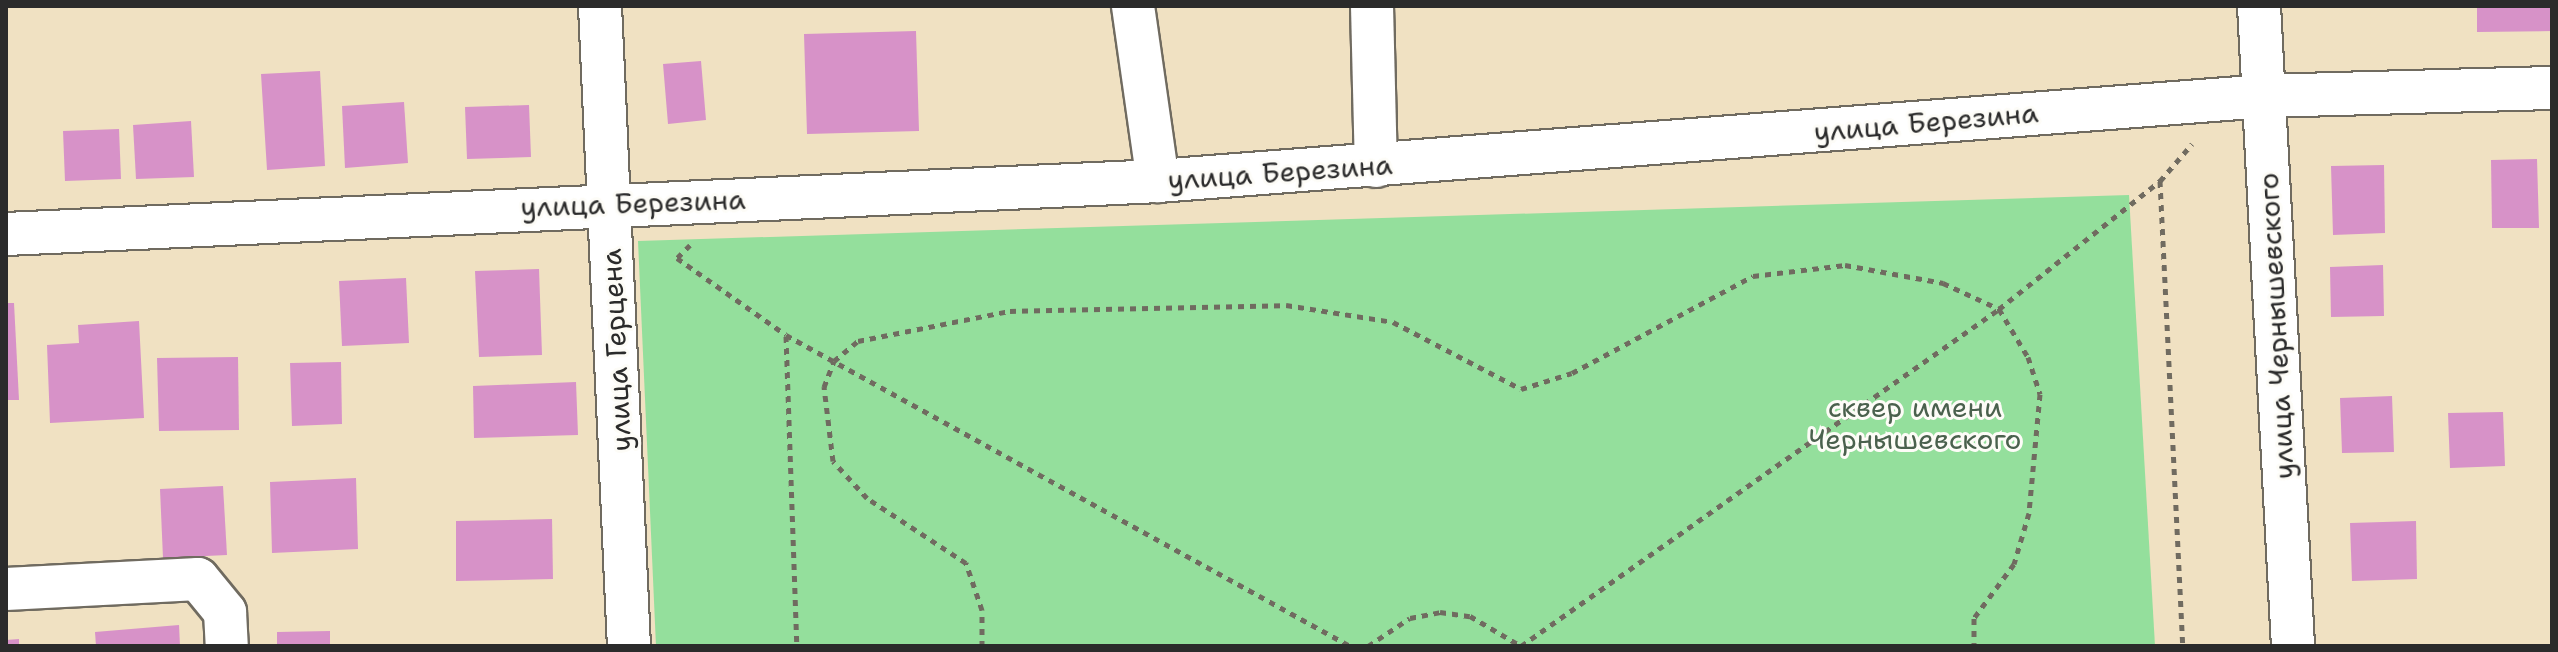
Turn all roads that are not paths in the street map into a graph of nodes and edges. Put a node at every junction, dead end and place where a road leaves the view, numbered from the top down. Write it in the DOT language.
graph roads {
  1 [pos="600,6"];
  2 [pos="1133,6"];
  3 [pos="1372,6"];
  4 [pos="2259,6"];
  5 [pos="2552,88"];
  6 [pos="2264,96"];
  7 [pos="1376,166"];
  8 [pos="1158,181"];
  9 [pos="609,201"];
  10 [pos="6,234"];
  11 [pos="6,589"];
  12 [pos="227,646"];
  13 [pos="629,646"];
  14 [pos="2293,646"];
  1 -- 9 [label="street, улица Герцена"];
  2 -- 8 [label="street"];
  3 -- 7 [label="street"];
  4 -- 6 [label="street, улица Чернышевского"];
  5 -- 6 [label="street, улица Березина"];
  6 -- 7 [label="street, улица Березина"];
  6 -- 14 [label="street, улица Чернышевского"];
  7 -- 8 [label="street, улица Березина"];
  8 -- 9 [label="street, улица Березина"];
  9 -- 10 [label="street, улица Березина"];
  9 -- 13 [label="street, улица Герцена"];
  11 -- 12 [label="street"];
}
